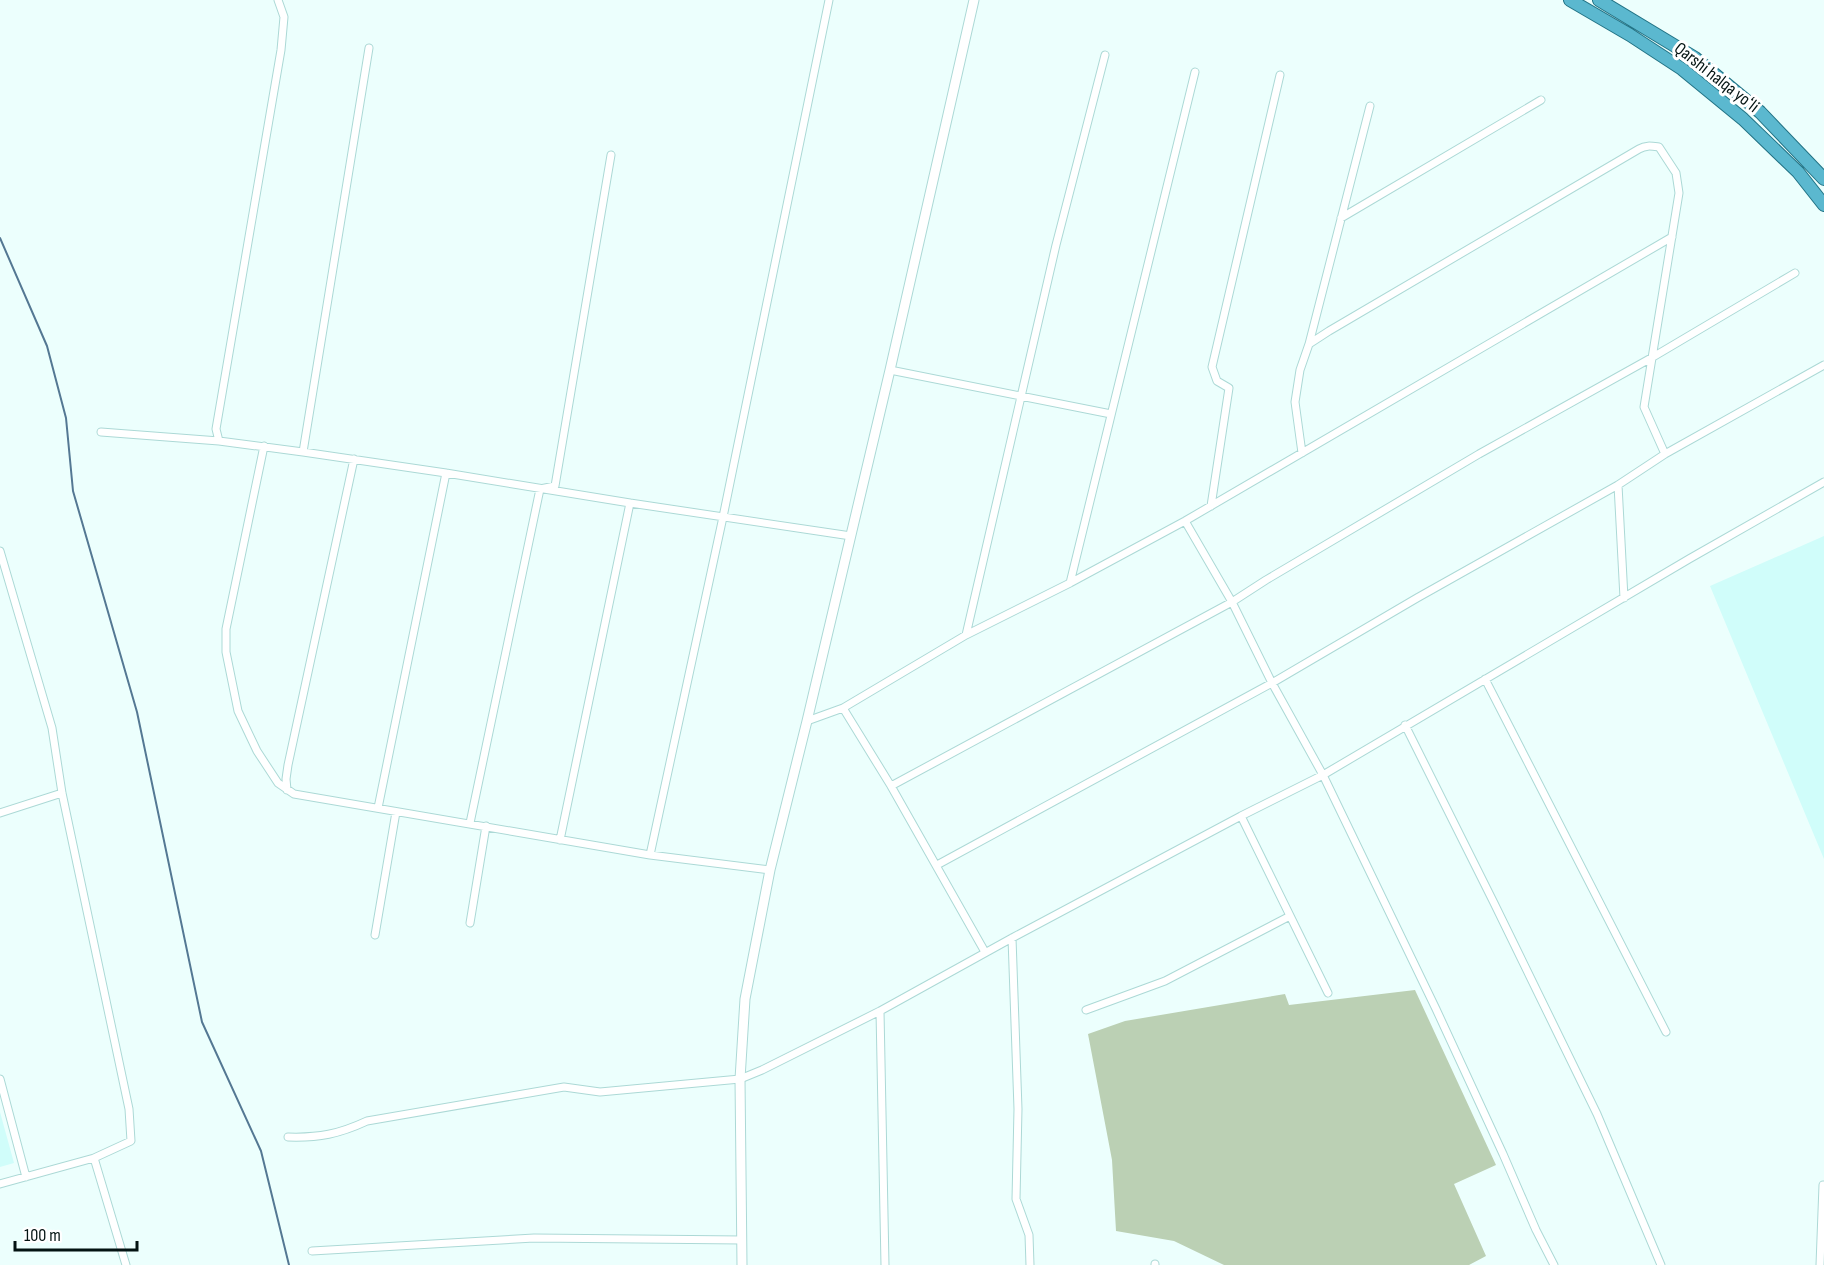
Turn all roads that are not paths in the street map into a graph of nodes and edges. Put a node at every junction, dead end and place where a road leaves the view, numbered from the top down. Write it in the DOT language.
graph roads {
  1 [pos="278,0"];
  2 [pos="829,0"];
  3 [pos="974,0"];
  4 [pos="1570,0"];
  5 [pos="1599,0"];
  6 [pos="369,48"];
  7 [pos="1104,55"];
  8 [pos="1195,72"];
  9 [pos="1280,75"];
  10 [pos="1541,100"];
  11 [pos="1370,106"];
  12 [pos="611,155"];
  13 [pos="1824,179"];
  14 [pos="1824,205"];
  15 [pos="1341,218"];
  16 [pos="1672,237"];
  17 [pos="1795,273"];
  18 [pos="1309,344"];
  19 [pos="1653,357"];
  20 [pos="1824,365"];
  21 [pos="890,370"];
  22 [pos="1021,396"];
  23 [pos="1111,414"];
  24 [pos="101,432"];
  25 [pos="219,441"];
  26 [pos="264,446"];
  27 [pos="303,452"];
  28 [pos="1302,453"];
  29 [pos="1665,454"];
  30 [pos="354,459"];
  31 [pos="446,473"];
  32 [pos="1824,482"];
  33 [pos="1618,484"];
  34 [pos="540,489"];
  35 [pos="630,503"];
  36 [pos="1211,506"];
  37 [pos="723,517"];
  38 [pos="1185,521"];
  39 [pos="851,536"];
  40 [pos="0,551"];
  41 [pos="1070,583"];
  42 [pos="1624,598"];
  43 [pos="1232,602"];
  44 [pos="966,635"];
  45 [pos="1485,679"];
  46 [pos="1272,683"];
  47 [pos="843,708"];
  48 [pos="807,721"];
  49 [pos="1405,726"];
  50 [pos="1323,775"];
  51 [pos="891,786"];
  52 [pos="287,790"];
  53 [pos="62,793"];
  54 [pos="378,808"];
  55 [pos="396,812"];
  56 [pos="0,813"];
  57 [pos="1241,816"];
  58 [pos="470,823"];
  59 [pos="486,826"];
  60 [pos="560,840"];
  61 [pos="650,855"];
  62 [pos="937,865"];
  63 [pos="770,870"];
  64 [pos="1290,916"];
  65 [pos="470,923"];
  66 [pos="375,935"];
  67 [pos="1011,938"];
  68 [pos="986,952"];
  69 [pos="1328,993"];
  70 [pos="1086,1010"];
  71 [pos="880,1011"];
  72 [pos="1666,1032"];
  73 [pos="0,1079"];
  74 [pos="740,1079"];
  75 [pos="288,1137"];
  76 [pos="94,1158"];
  77 [pos="26,1177"];
  78 [pos="0,1184"];
  79 [pos="1822,1185"];
  80 [pos="742,1240"];
  81 [pos="312,1251"];
  82 [pos="126,1265"];
  83 [pos="742,1265"];
  84 [pos="885,1265"];
  85 [pos="1030,1265"];
  86 [pos="1554,1265"];
  87 [pos="1661,1265"];
  88 [pos="1821,1265"];
  1 -- 25 [label="street"];
  2 -- 37 [label="street"];
  3 -- 21 [label="main road"];
  4 -- 14 [label="highway, Qarshi halqa yoʻli"];
  5 -- 13 [label="highway, Qarshi halqa yoʻli"];
  6 -- 27 [label="street"];
  7 -- 22 [label="street"];
  8 -- 23 [label="street"];
  9 -- 36 [label="street"];
  10 -- 15 [label="street"];
  11 -- 15 [label="street"];
  12 -- 34 [label="street"];
  15 -- 18 [label="street"];
  16 -- 18 [label="street"];
  16 -- 19 [label="street"];
  16 -- 28 [label="street"];
  17 -- 19 [label="street"];
  18 -- 28 [label="street"];
  19 -- 29 [label="street"];
  19 -- 43 [label="street"];
  20 -- 29 [label="street"];
  21 -- 22 [label="street"];
  21 -- 39 [label="main road"];
  22 -- 23 [label="street"];
  22 -- 44 [label="street"];
  23 -- 41 [label="street"];
  24 -- 25 [label="street"];
  25 -- 26 [label="street"];
  26 -- 27 [label="street"];
  26 -- 52 [label="street"];
  27 -- 30 [label="street"];
  28 -- 36 [label="street"];
  29 -- 33 [label="street"];
  30 -- 31 [label="street"];
  30 -- 52 [label="street"];
  31 -- 34 [label="street"];
  31 -- 54 [label="street"];
  32 -- 42 [label="street"];
  33 -- 42 [label="street"];
  33 -- 46 [label="street"];
  34 -- 35 [label="street"];
  34 -- 58 [label="street"];
  35 -- 37 [label="street"];
  35 -- 60 [label="street"];
  36 -- 38 [label="street"];
  37 -- 39 [label="street"];
  37 -- 61 [label="street"];
  38 -- 41 [label="street"];
  38 -- 43 [label="street"];
  39 -- 48 [label="main road"];
  40 -- 53 [label="street"];
  41 -- 44 [label="street"];
  42 -- 45 [label="street"];
  43 -- 46 [label="street"];
  43 -- 51 [label="street"];
  44 -- 47 [label="street"];
  45 -- 49 [label="street"];
  45 -- 72 [label="street"];
  46 -- 50 [label="street"];
  46 -- 62 [label="street"];
  47 -- 48 [label="street"];
  47 -- 51 [label="street"];
  48 -- 63 [label="main road"];
  49 -- 50 [label="street"];
  49 -- 87 [label="street"];
  50 -- 57 [label="street"];
  50 -- 86 [label="street"];
  51 -- 62 [label="street"];
  52 -- 54 [label="street"];
  53 -- 56 [label="street"];
  53 -- 76 [label="street"];
  54 -- 55 [label="street"];
  55 -- 58 [label="street"];
  55 -- 66 [label="street"];
  57 -- 64 [label="street"];
  57 -- 67 [label="street"];
  58 -- 59 [label="street"];
  59 -- 60 [label="street"];
  59 -- 65 [label="street"];
  60 -- 61 [label="street"];
  61 -- 63 [label="street"];
  62 -- 68 [label="street"];
  63 -- 74 [label="main road"];
  64 -- 69 [label="street"];
  64 -- 70 [label="street"];
  67 -- 68 [label="street"];
  67 -- 85 [label="street"];
  68 -- 71 [label="street"];
  71 -- 74 [label="street"];
  71 -- 84 [label="street"];
  73 -- 77 [label="street"];
  74 -- 75 [label="street"];
  74 -- 80 [label="main road"];
  76 -- 77 [label="street"];
  76 -- 82 [label="street"];
  77 -- 78 [label="street"];
  79 -- 88 [label="street"];
  80 -- 81 [label="street"];
  80 -- 83 [label="main road"];
}
